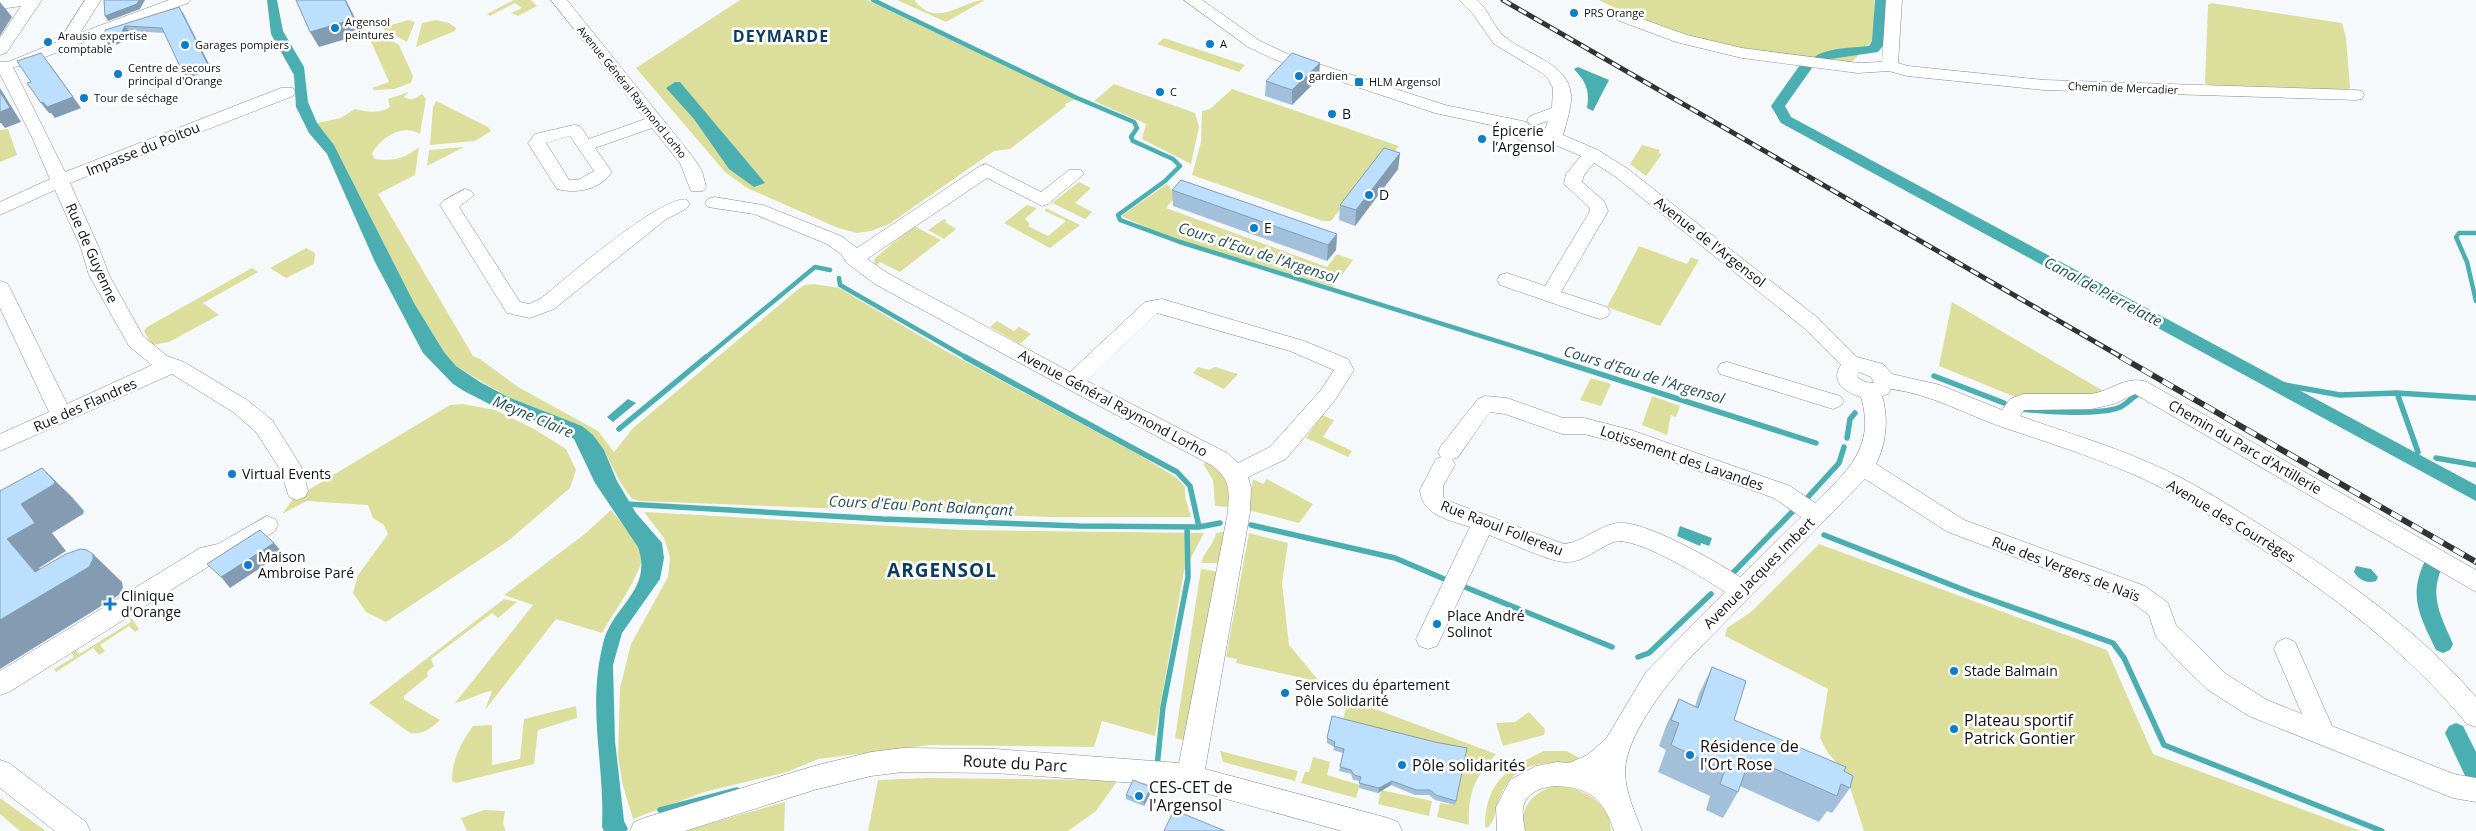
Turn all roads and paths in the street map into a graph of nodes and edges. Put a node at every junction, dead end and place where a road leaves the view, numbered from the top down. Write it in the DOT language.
graph roads {
  1 [pos="33,0"];
  2 [pos="93,0"];
  3 [pos="184,0"];
  4 [pos="559,0"];
  5 [pos="1192,0"];
  6 [pos="1467,0"];
  7 [pos="1894,0"];
  8 [pos="0,4"];
  9 [pos="1624,17"];
  10 [pos="72,42"];
  11 [pos="2,61"];
  12 [pos="1890,66"];
  13 [pos="287,92"];
  14 [pos="2356,95"];
  15 [pos="1561,111"];
  16 [pos="657,121"];
  17 [pos="1528,123"];
  18 [pos="1554,133"];
  19 [pos="585,146"];
  20 [pos="1592,154"];
  21 [pos="1075,174"];
  22 [pos="60,182"];
  23 [pos="697,187"];
  24 [pos="465,194"];
  25 [pos="714,203"];
  26 [pos="681,204"];
  27 [pos="0,209"];
  28 [pos="854,260"];
  29 [pos="1507,280"];
  30 [pos="0,288"];
  31 [pos="1550,294"];
  32 [pos="5,311"];
  33 [pos="1600,312"];
  34 [pos="1854,365"];
  35 [pos="169,366"];
  36 [pos="1727,369"];
  37 [pos="1073,382"];
  38 [pos="1856,391"];
  39 [pos="62,416"];
  40 [pos="2006,420"];
  41 [pos="0,443"];
  42 [pos="1446,459"];
  43 [pos="1863,466"];
  44 [pos="1237,473"];
  45 [pos="298,491"];
  46 [pos="1816,516"];
  47 [pos="1483,523"];
  48 [pos="267,525"];
  49 [pos="2476,582"];
  50 [pos="1742,591"];
  51 [pos="1428,639"];
  52 [pos="2286,649"];
  53 [pos="0,684"];
  54 [pos="2476,716"];
  55 [pos="2324,736"];
  56 [pos="1615,747"];
  57 [pos="0,772"];
  58 [pos="1574,774"];
  59 [pos="1190,777"];
  60 [pos="2476,790"];
  61 [pos="1619,805"];
  62 [pos="1505,825"];
  63 [pos="76,831"];
  64 [pos="644,831"];
  65 [pos="1388,831"];
  66 [pos="1628,831"];
  1 -- 8 [label="street"];
  1 -- 11 [label="street"];
  2 -- 10 [label="street"];
  3 -- 10 [label="street"];
  4 -- 16 [label="street, Avenue Général Raymond Lorho"];
  5 -- 17 [label="street"];
  6 -- 15 [label="street"];
  7 -- 12 [label="street"];
  9 -- 12 [label="street, Chemin de Mercadier"];
  10 -- 11 [label="street"];
  11 -- 22 [label="street, Rue de Guyenne"];
  12 -- 14 [label="street, Chemin de Mercadier"];
  13 -- 22 [label="street, Impasse du Poitou"];
  15 -- 17 [label="street"];
  15 -- 18 [label="street"];
  16 -- 19 [label="street"];
  16 -- 23 [label="street, Avenue Général Raymond Lorho"];
  17 -- 18 [label="street"];
  18 -- 20 [label="street, Avenue de l'Argensol"];
  20 -- 31 [label="street"];
  20 -- 34 [label="street, Avenue de l'Argensol"];
  21 -- 28 [label="street"];
  22 -- 27 [label="street, Impasse du Poitou"];
  22 -- 35 [label="street, Rue de Guyenne"];
  23 -- 25 [label="street"];
  23 -- 26 [label="street"];
  24 -- 26 [label="street"];
  25 -- 26 [label="street, Avenue Général Raymond Lorho"];
  25 -- 28 [label="street, Avenue Général Raymond Lorho"];
  28 -- 37 [label="street, Avenue Général Raymond Lorho"];
  29 -- 31 [label="street"];
  30 -- 32 [label="street"];
  31 -- 33 [label="street"];
  32 -- 39 [label="street"];
  34 -- 38 [label="street, Avenue Jacques Imbert"];
  34 -- 38 [label="street"];
  35 -- 39 [label="street, Rue des Flandres"];
  35 -- 45 [label="street, Rue de Guyenne"];
  36 -- 38 [label="street, Avenue des Courrèges"];
  37 -- 44 [label="street, Avenue Général Raymond Lorho"];
  37 -- 44 [label="street"];
  38 -- 40 [label="street, Avenue des Courrèges"];
  38 -- 43 [label="street, Avenue Jacques Imbert"];
  39 -- 41 [label="street, Rue des Flandres"];
  40 -- 49 [label="street, Chemin du Parc d'Artillerie"];
  40 -- 54 [label="street, Avenue des Courrèges"];
  42 -- 46 [label="street, Lotissement des Lavandes"];
  42 -- 47 [label="street, Rue Raoul Follereau"];
  43 -- 46 [label="street, Avenue Jacques Imbert"];
  43 -- 55 [label="street, Rue des Vergers de Naïs"];
  44 -- 59 [label="street"];
  46 -- 50 [label="street, Avenue Jacques Imbert"];
  47 -- 50 [label="street, Rue Raoul Follereau"];
  47 -- 51 [label="street"];
  48 -- 53 [label="street"];
  50 -- 56 [label="street, Avenue Jacques Imbert"];
  52 -- 55 [label="street"];
  55 -- 60 [label="street, Rue des Vergers de Naïs"];
  56 -- 58 [label="street, Avenue Jacques Imbert"];
  56 -- 61 [label="street, Avenue Jacques Imbert"];
  57 -- 63 [label="street"];
  58 -- 61 [label="street"];
  58 -- 62 [label="street"];
  59 -- 64 [label="street, Route du Parc"];
  59 -- 65 [label="street, Route du Parc"];
  61 -- 66 [label="street, Avenue Jacques Imbert"];
}
